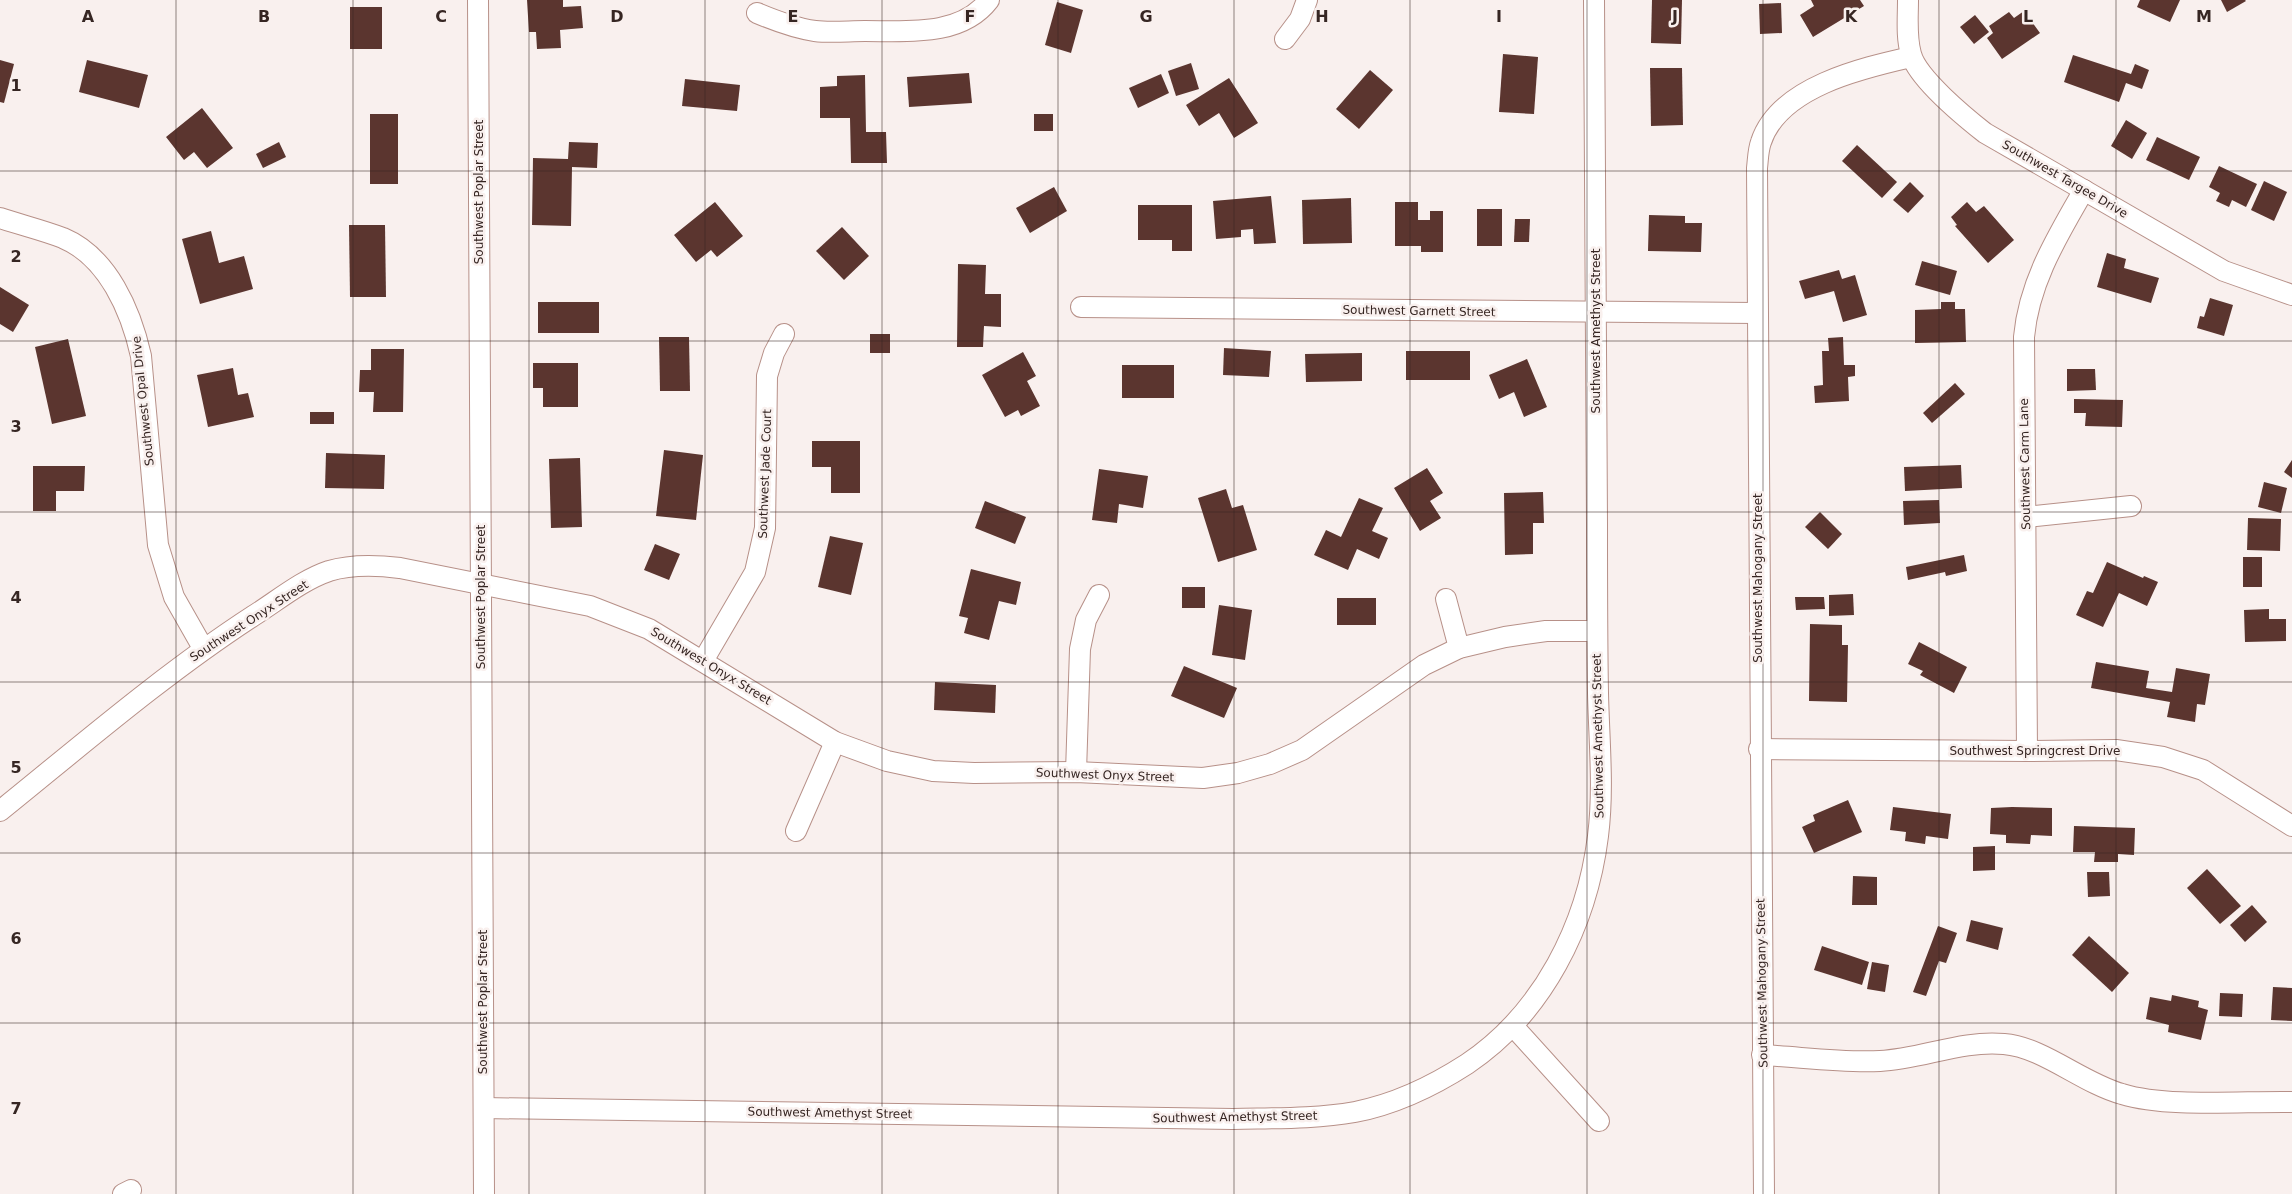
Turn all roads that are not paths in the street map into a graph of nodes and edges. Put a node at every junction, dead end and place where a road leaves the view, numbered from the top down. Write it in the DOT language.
graph roads {
  1 [pos="478,0"];
  2 [pos="989,0"];
  3 [pos="1307,0"];
  4 [pos="1594,0"];
  5 [pos="1908,0"];
  6 [pos="757,13"];
  7 [pos="1285,39"];
  8 [pos="1911,56"];
  9 [pos="2084,190"];
  10 [pos="0,218"];
  11 [pos="2292,295"];
  12 [pos="1081,307"];
  13 [pos="1596,312"];
  14 [pos="1756,313"];
  15 [pos="784,334"];
  16 [pos="2131,506"];
  17 [pos="2026,517"];
  18 [pos="481,583"];
  19 [pos="1099,595"];
  20 [pos="1446,599"];
  21 [pos="1597,631"];
  22 [pos="203,648"];
  23 [pos="1459,648"];
  24 [pos="703,661"];
  25 [pos="835,742"];
  26 [pos="1759,749"];
  27 [pos="2027,751"];
  28 [pos="1076,772"];
  29 [pos="0,811"];
  30 [pos="2292,826"];
  31 [pos="796,831"];
  32 [pos="1513,1026"];
  33 [pos="1762,1054"];
  34 [pos="2292,1102"];
  35 [pos="484,1108"];
  36 [pos="1599,1121"];
  37 [pos="484,1194"];
  38 [pos="1764,1194"];
  1 -- 18 [label="street, Southwest Poplar Street"];
  2 -- 6 [label="street"];
  3 -- 7 [label="street"];
  4 -- 13 [label="street, Southwest Amethyst Street"];
  5 -- 8 [label="street, Southwest Targee Drive"];
  8 -- 9 [label="street, Southwest Targee Drive"];
  8 -- 14 [label="street, Southwest Mahogany Street"];
  9 -- 11 [label="street, Southwest Targee Drive"];
  9 -- 17 [label="street, Southwest Carm Lane"];
  10 -- 22 [label="street, Southwest Opal Drive"];
  12 -- 13 [label="street, Southwest Garnett Street"];
  13 -- 14 [label="street, Southwest Garnett Street"];
  13 -- 21 [label="street, Southwest Amethyst Street"];
  14 -- 26 [label="street, Southwest Mahogany Street"];
  15 -- 24 [label="street, Southwest Jade Court"];
  16 -- 17 [label="street"];
  17 -- 27 [label="street, Southwest Carm Lane"];
  18 -- 22 [label="street, Southwest Onyx Street"];
  18 -- 24 [label="street, Southwest Onyx Street"];
  18 -- 35 [label="street, Southwest Poplar Street"];
  19 -- 28 [label="street"];
  20 -- 23 [label="street"];
  21 -- 23 [label="street, Southwest Onyx Street"];
  21 -- 32 [label="street, Southwest Amethyst Street"];
  22 -- 29 [label="street, Southwest Onyx Street"];
  23 -- 28 [label="street, Southwest Onyx Street"];
  24 -- 25 [label="street, Southwest Onyx Street"];
  25 -- 28 [label="street, Southwest Onyx Street"];
  25 -- 31 [label="street"];
  26 -- 27 [label="street, Southwest Springcrest Drive"];
  26 -- 33 [label="street, Southwest Mahogany Street"];
  27 -- 30 [label="street, Southwest Springcrest Drive"];
  32 -- 35 [label="street, Southwest Amethyst Street"];
  32 -- 36 [label="street"];
  33 -- 34 [label="street"];
  33 -- 38 [label="street, Southwest Mahogany Street"];
  35 -- 37 [label="street, Southwest Poplar Street"];
}
